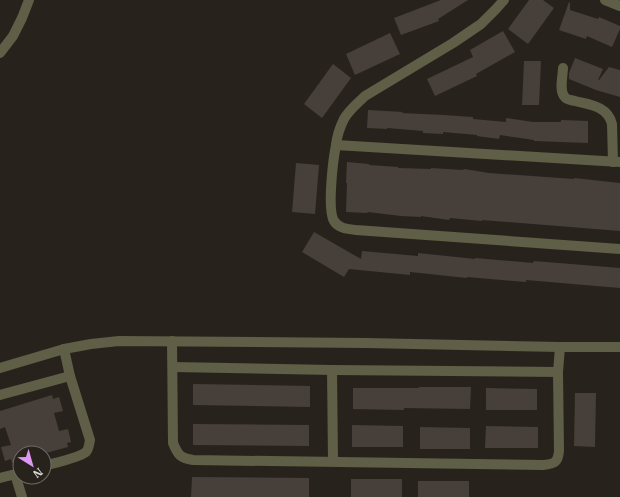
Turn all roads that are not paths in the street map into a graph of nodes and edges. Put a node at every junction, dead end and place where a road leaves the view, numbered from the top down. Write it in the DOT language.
graph roads {
  1 [pos="29,0"];
  2 [pos="504,0"];
  3 [pos="605,0"];
  4 [pos="620,6"];
  5 [pos="0,53"];
  6 [pos="563,68"];
  7 [pos="336,145"];
  8 [pos="617,162"];
  9 [pos="620,249"];
  10 [pos="172,341"];
  11 [pos="560,347"];
  12 [pos="620,347"];
  13 [pos="64,349"];
  14 [pos="173,367"];
  15 [pos="0,368"];
  16 [pos="332,370"];
  17 [pos="558,372"];
  18 [pos="70,376"];
  19 [pos="0,395"];
  20 [pos="333,461"];
  21 [pos="52,464"];
  22 [pos="12,475"];
  23 [pos="0,478"];
  24 [pos="20,485"];
  25 [pos="22,497"];
  1 -- 5 [label="street"];
  2 -- 7 [label="street"];
  3 -- 4 [label="street"];
  6 -- 8 [label="street"];
  7 -- 8 [label="street"];
  7 -- 9 [label="street"];
  10 -- 11 [label="street"];
  10 -- 13 [label="street"];
  10 -- 14 [label="street"];
  11 -- 12 [label="street"];
  11 -- 17 [label="street"];
  13 -- 15 [label="street"];
  13 -- 18 [label="street"];
  14 -- 16 [label="street"];
  14 -- 20 [label="street"];
  16 -- 17 [label="street"];
  16 -- 20 [label="street"];
  17 -- 20 [label="street"];
  18 -- 19 [label="street"];
  18 -- 21 [label="street"];
  22 -- 23 [label="street"];
  24 -- 25 [label="street"];
}
